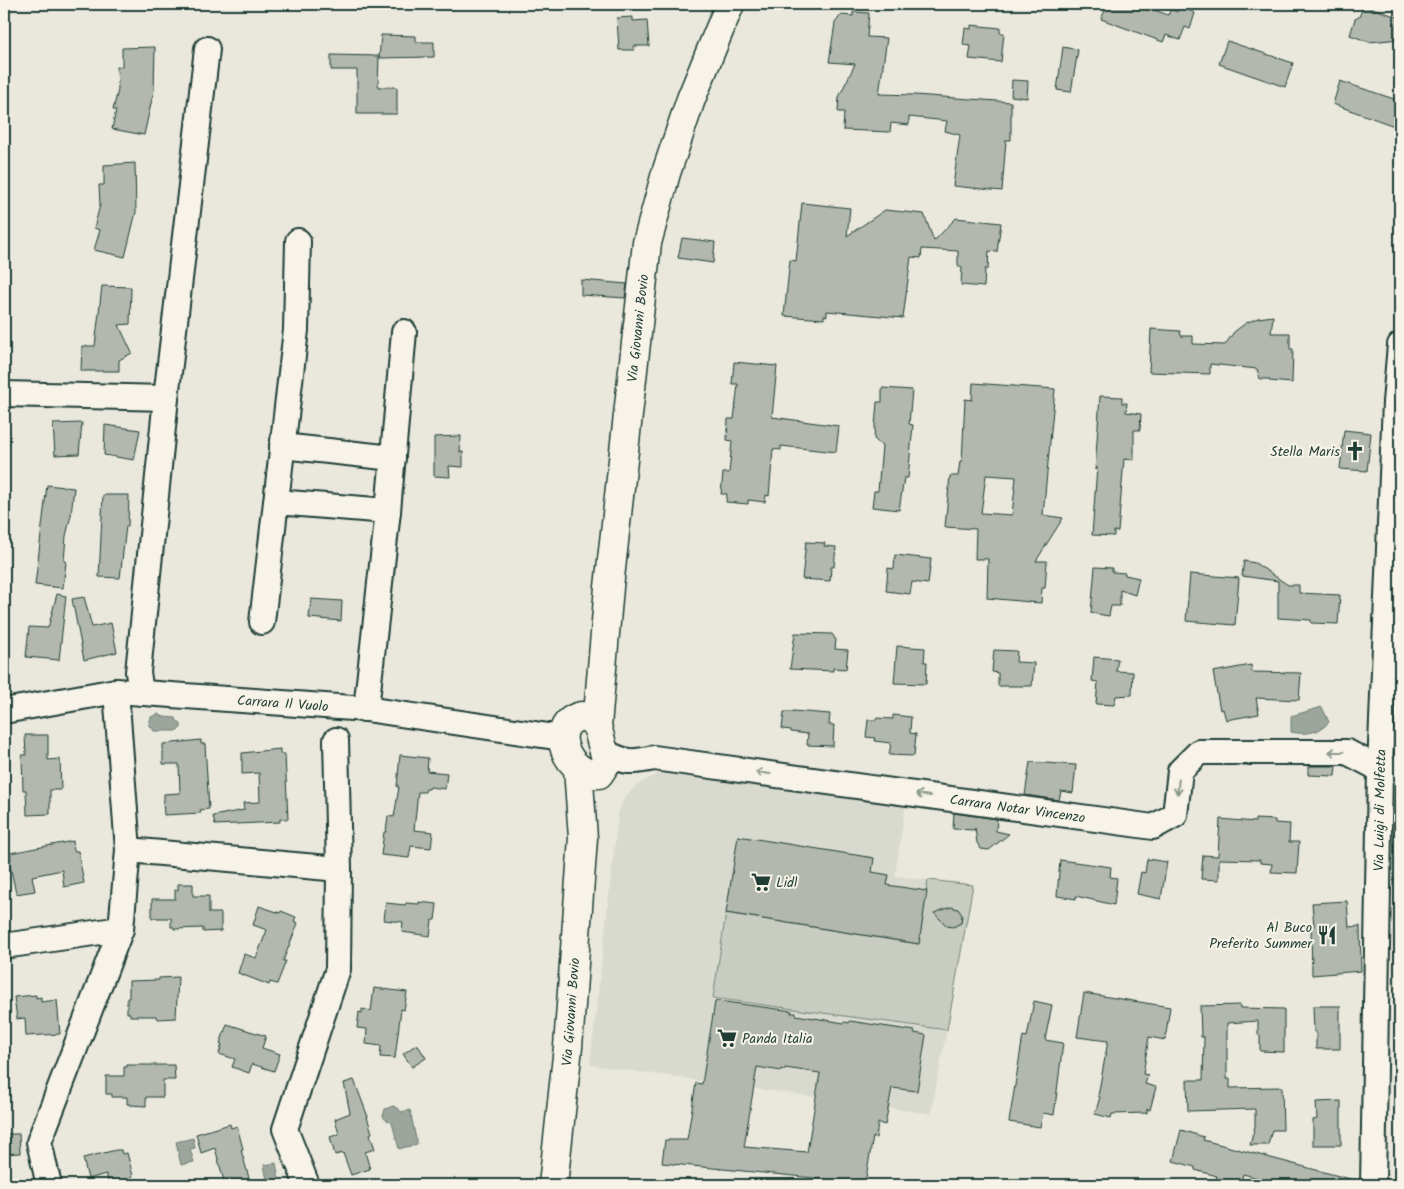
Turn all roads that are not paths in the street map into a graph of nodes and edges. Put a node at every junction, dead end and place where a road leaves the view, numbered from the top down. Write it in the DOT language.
graph roads {
  1 [pos="725,4"];
  2 [pos="207,49"];
  3 [pos="298,240"];
  4 [pos="404,332"];
  5 [pos="1400,345"];
  6 [pos="4,394"];
  7 [pos="166,398"];
  8 [pos="282,446"];
  9 [pos="393,458"];
  10 [pos="276,502"];
  11 [pos="388,511"];
  12 [pos="262,622"];
  13 [pos="116,691"];
  14 [pos="141,693"];
  15 [pos="366,709"];
  16 [pos="4,711"];
  17 [pos="336,740"];
  18 [pos="586,746"];
  19 [pos="1390,770"];
  20 [pos="128,850"];
  21 [pos="339,869"];
  22 [pos="121,929"];
  23 [pos="4,946"];
  24 [pos="49,1185"];
  25 [pos="307,1185"];
  26 [pos="553,1185"];
  27 [pos="1373,1185"];
  1 -- 18 [label="main road, Via Giovanni Bovio"];
  2 -- 7 [label="street"];
  3 -- 8 [label="street"];
  4 -- 9 [label="street"];
  5 -- 19 [label="street, Via Luigi di Molfetta"];
  6 -- 7 [label="street"];
  7 -- 14 [label="street"];
  8 -- 9 [label="street"];
  8 -- 10 [label="street"];
  9 -- 11 [label="street"];
  10 -- 11 [label="street"];
  10 -- 12 [label="street"];
  11 -- 15 [label="street"];
  13 -- 14 [label="street, Carrara Il Vuolo"];
  13 -- 16 [label="street, Carrara Il Vuolo"];
  13 -- 20 [label="street"];
  14 -- 15 [label="street, Carrara Il Vuolo"];
  15 -- 18 [label="street, Carrara Il Vuolo"];
  17 -- 21 [label="street"];
  19 -- 18 [label="street, Carrara Notar Vincenzo, one-way"];
  18 -- 26 [label="main road, Via Giovanni Bovio"];
  19 -- 27 [label="street, Via Luigi di Molfetta"];
  20 -- 21 [label="street"];
  20 -- 22 [label="street"];
  21 -- 25 [label="street"];
  22 -- 23 [label="street"];
  22 -- 24 [label="street"];
}
